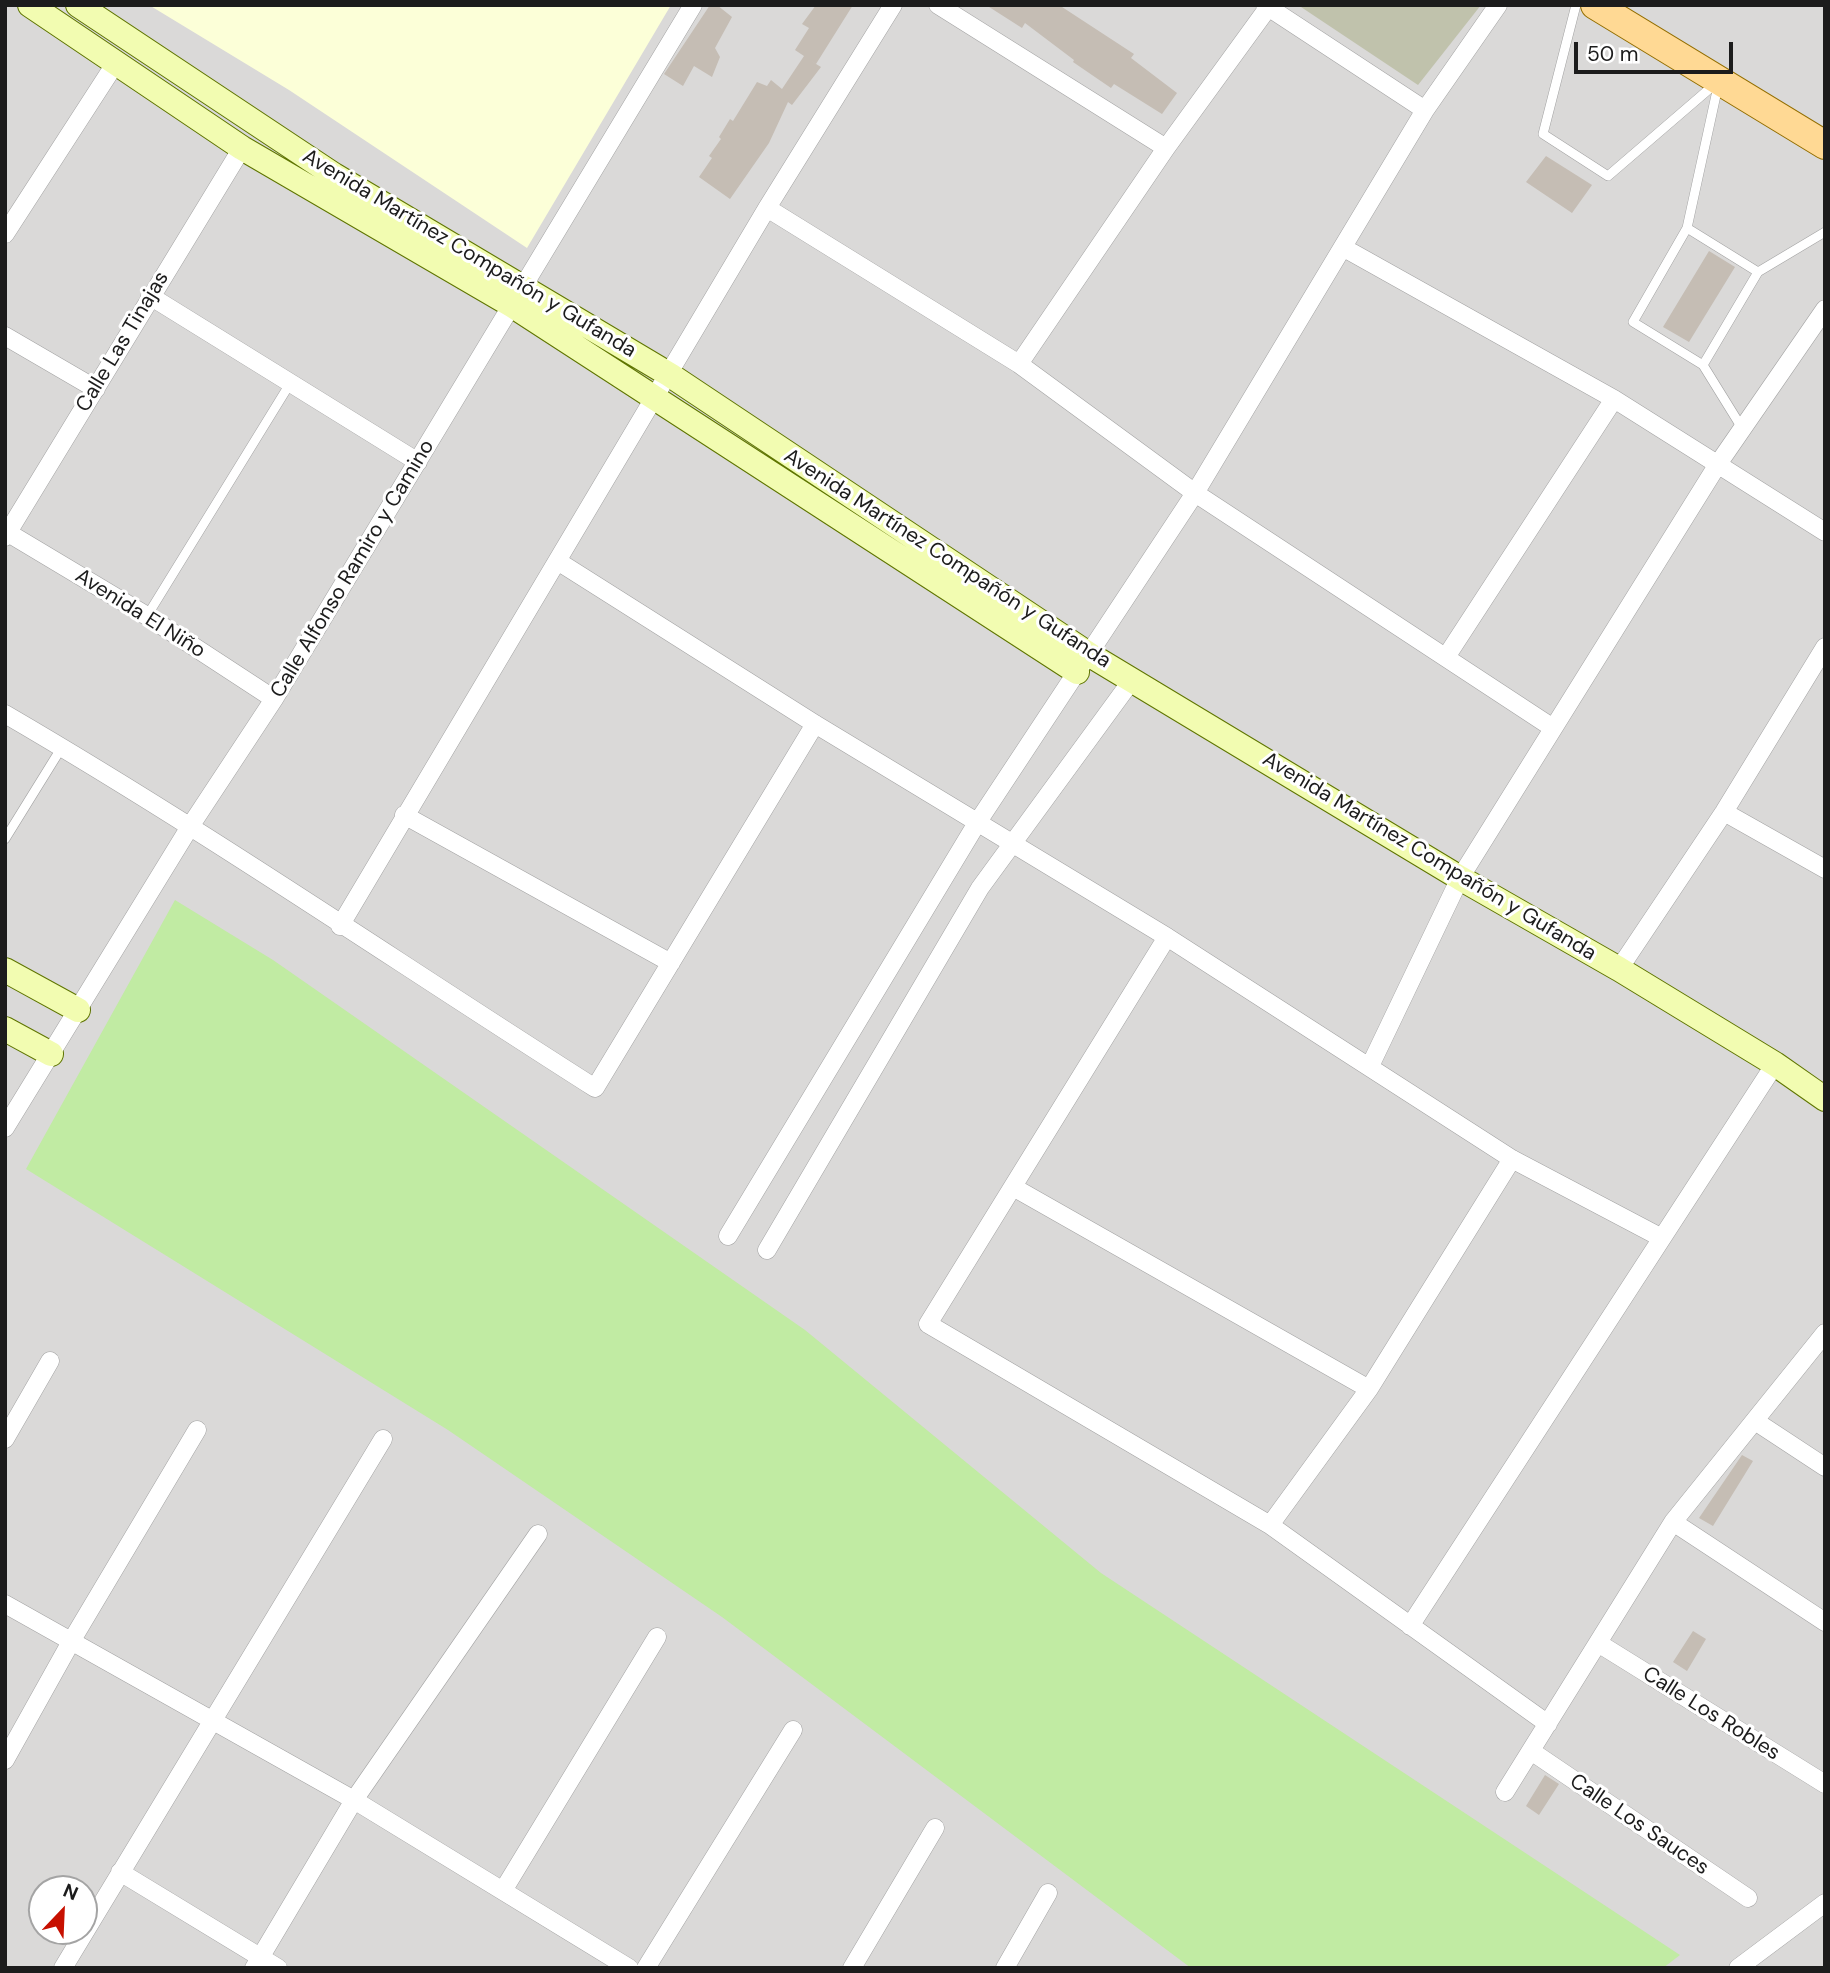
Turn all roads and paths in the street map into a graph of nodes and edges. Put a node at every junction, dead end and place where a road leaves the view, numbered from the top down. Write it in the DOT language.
graph roads {
  1 [pos="30,5"];
  2 [pos="78,5"];
  3 [pos="693,5"];
  4 [pos="893,5"];
  5 [pos="939,5"];
  6 [pos="1499,5"];
  7 [pos="1576,5"];
  8 [pos="1595,5"];
  9 [pos="1268,6"];
  10 [pos="117,61"];
  11 [pos="1719,80"];
  12 [pos="1425,110"];
  13 [pos="1825,145"];
  14 [pos="242,148"];
  15 [pos="1166,148"];
  16 [pos="766,208"];
  17 [pos="12,209"];
  18 [pos="1687,228"];
  19 [pos="1825,232"];
  20 [pos="5,234"];
  21 [pos="1344,248"];
  22 [pos="1758,272"];
  23 [pos="150,296"];
  24 [pos="518,297"];
  25 [pos="1821,321"];
  26 [pos="5,336"];
  27 [pos="1019,364"];
  28 [pos="1703,365"];
  29 [pos="670,375"];
  30 [pos="290,382"];
  31 [pos="96,389"];
  32 [pos="656,397"];
  33 [pos="1614,399"];
  34 [pos="1742,428"];
  35 [pos="418,462"];
  36 [pos="1718,464"];
  37 [pos="1195,493"];
  38 [pos="1825,532"];
  39 [pos="6,534"];
  40 [pos="559,562"];
  41 [pos="147,616"];
  42 [pos="1825,647"];
  43 [pos="1446,657"];
  44 [pos="1084,664"];
  45 [pos="1132,680"];
  46 [pos="274,699"];
  47 [pos="5,714"];
  48 [pos="815,724"];
  49 [pos="1553,728"];
  50 [pos="62,747"];
  51 [pos="1724,813"];
  52 [pos="404,815"];
  53 [pos="977,823"];
  54 [pos="191,825"];
  55 [pos="5,839"];
  56 [pos="1011,843"];
  57 [pos="1825,869"];
  58 [pos="1461,878"];
  59 [pos="340,926"];
  60 [pos="1167,937"];
  61 [pos="671,963"];
  62 [pos="1619,969"];
  63 [pos="5,970"];
  64 [pos="78,1010"];
  65 [pos="5,1029"];
  66 [pos="51,1054"];
  67 [pos="1775,1064"];
  68 [pos="1370,1066"];
  69 [pos="1825,1099"];
  70 [pos="5,1128"];
  71 [pos="1512,1159"];
  72 [pos="1013,1187"];
  73 [pos="729,1236"];
  74 [pos="1660,1237"];
  75 [pos="767,1250"];
  76 [pos="1825,1333"];
  77 [pos="50,1361"];
  78 [pos="1369,1389"];
  79 [pos="1755,1421"];
  80 [pos="197,1430"];
  81 [pos="5,1439"];
  82 [pos="383,1439"];
  83 [pos="1825,1467"];
  84 [pos="1673,1522"];
  85 [pos="1270,1525"];
  86 [pos="538,1534"];
  87 [pos="5,1604"];
  88 [pos="1825,1622"];
  89 [pos="1410,1626"];
  90 [pos="657,1637"];
  91 [pos="72,1640"];
  92 [pos="1598,1643"];
  93 [pos="214,1721"];
  94 [pos="1548,1724"];
  95 [pos="793,1730"];
  96 [pos="1531,1751"];
  97 [pos="5,1760"];
  98 [pos="1825,1784"];
  99 [pos="1505,1792"];
  100 [pos="354,1800"];
  101 [pos="935,1828"];
  102 [pos="120,1872"];
  103 [pos="504,1889"];
  104 [pos="1048,1893"];
  105 [pos="1748,1898"];
  106 [pos="1825,1903"];
  107 [pos="257,1962"];
  108 [pos="63,1968"];
  109 [pos="278,1968"];
  110 [pos="629,1968"];
  111 [pos="646,1968"];
  112 [pos="852,1968"];
  113 [pos="1005,1968"];
  114 [pos="1738,1968"];
  1 -- 10 [label="street, Avenida Martínez Compañón y Gufanda"];
  2 -- 24 [label="street, Avenida Martínez Compañón y Gufanda"];
  3 -- 24 [label="street, Calle Alfonso Ramiro y Camino"];
  4 -- 16 [label="street"];
  5 -- 15 [label="street"];
  6 -- 12 [label="street"];
  7 -- 11 [label="lane"];
  8 -- 11 [label="main road"];
  9 -- 12 [label="street"];
  9 -- 15 [label="street"];
  10 -- 14 [label="street, Avenida Martínez Compañón y Gufanda"];
  10 -- 17 [label="street"];
  11 -- 13 [label="main road"];
  11 -- 18 [label="lane"];
  12 -- 21 [label="street"];
  14 -- 23 [label="street, Calle Las Tinajas"];
  14 -- 24 [label="street, Avenida Martínez Compañón y Gufanda"];
  15 -- 27 [label="street"];
  16 -- 27 [label="street"];
  16 -- 29 [label="street"];
  17 -- 20 [label="street"];
  18 -- 22 [label="lane"];
  18 -- 28 [label="lane"];
  19 -- 22 [label="lane"];
  21 -- 33 [label="street"];
  21 -- 37 [label="street"];
  22 -- 28 [label="lane"];
  23 -- 30 [label="street"];
  23 -- 31 [label="street, Calle Las Tinajas"];
  24 -- 29 [label="street, Avenida Martínez Compañón y Gufanda"];
  24 -- 32 [label="street, Avenida Martínez Compañón y Gufanda"];
  24 -- 35 [label="street, Calle Alfonso Ramiro y Camino"];
  25 -- 34 [label="street"];
  26 -- 31 [label="street"];
  27 -- 37 [label="street"];
  28 -- 34 [label="lane"];
  29 -- 32 [label="street"];
  29 -- 44 [label="street, Avenida Martínez Compañón y Gufanda"];
  30 -- 35 [label="street"];
  30 -- 41 [label="lane"];
  31 -- 39 [label="street, Calle Las Tinajas"];
  32 -- 40 [label="street"];
  32 -- 44 [label="street, Avenida Martínez Compañón y Gufanda"];
  33 -- 36 [label="street"];
  33 -- 43 [label="street"];
  34 -- 36 [label="street"];
  35 -- 46 [label="street, Calle Alfonso Ramiro y Camino"];
  36 -- 38 [label="street"];
  36 -- 49 [label="street"];
  37 -- 43 [label="street"];
  37 -- 44 [label="street"];
  39 -- 41 [label="street, Avenida El Niño"];
  40 -- 48 [label="street"];
  40 -- 52 [label="street"];
  41 -- 46 [label="street, Avenida El Niño"];
  42 -- 51 [label="street"];
  43 -- 49 [label="street"];
  44 -- 45 [label="street, Avenida Martínez Compañón y Gufanda"];
  44 -- 53 [label="street"];
  45 -- 56 [label="street"];
  45 -- 58 [label="street, Avenida Martínez Compañón y Gufanda"];
  46 -- 54 [label="street, Calle Alfonso Ramiro y Camino"];
  47 -- 50 [label="street"];
  48 -- 53 [label="street"];
  48 -- 61 [label="street"];
  49 -- 58 [label="street"];
  50 -- 54 [label="street"];
  50 -- 55 [label="lane"];
  51 -- 57 [label="street"];
  51 -- 62 [label="street"];
  52 -- 59 [label="street"];
  52 -- 61 [label="street"];
  53 -- 56 [label="street"];
  53 -- 73 [label="street"];
  54 -- 59 [label="street"];
  54 -- 64 [label="street, Calle Alfonso Ramiro y Camino"];
  56 -- 60 [label="street"];
  56 -- 75 [label="street"];
  58 -- 62 [label="street, Avenida Martínez Compañón y Gufanda"];
  58 -- 68 [label="street"];
  59 -- 61 [label="street"];
  60 -- 68 [label="street"];
  60 -- 72 [label="street"];
  62 -- 67 [label="street, Avenida Martínez Compañón y Gufanda"];
  63 -- 64 [label="street"];
  64 -- 66 [label="street, Calle Alfonso Ramiro y Camino"];
  65 -- 66 [label="street"];
  66 -- 70 [label="street, Calle Alfonso Ramiro y Camino"];
  67 -- 69 [label="street, Avenida Martínez Compañón y Gufanda"];
  67 -- 74 [label="street"];
  68 -- 71 [label="street"];
  71 -- 74 [label="street"];
  71 -- 78 [label="street"];
  72 -- 78 [label="street"];
  72 -- 85 [label="street"];
  74 -- 89 [label="street"];
  76 -- 79 [label="street"];
  77 -- 81 [label="street"];
  78 -- 85 [label="street"];
  79 -- 83 [label="street"];
  79 -- 84 [label="street"];
  80 -- 91 [label="street"];
  82 -- 93 [label="street"];
  84 -- 88 [label="street"];
  84 -- 92 [label="street"];
  85 -- 89 [label="street"];
  86 -- 100 [label="street"];
  87 -- 91 [label="street"];
  89 -- 94 [label="street"];
  90 -- 103 [label="street"];
  91 -- 93 [label="street"];
  91 -- 97 [label="street"];
  92 -- 94 [label="street"];
  92 -- 98 [label="street, Calle Los Robles"];
  93 -- 100 [label="street"];
  93 -- 102 [label="street"];
  94 -- 96 [label="street"];
  95 -- 111 [label="street"];
  96 -- 99 [label="street"];
  96 -- 105 [label="street, Calle Los Sauces"];
  100 -- 103 [label="street"];
  100 -- 107 [label="street"];
  101 -- 112 [label="street"];
  102 -- 107 [label="street"];
  102 -- 108 [label="street"];
  103 -- 110 [label="street"];
  104 -- 113 [label="street"];
  106 -- 114 [label="street"];
  107 -- 109 [label="street"];
}
